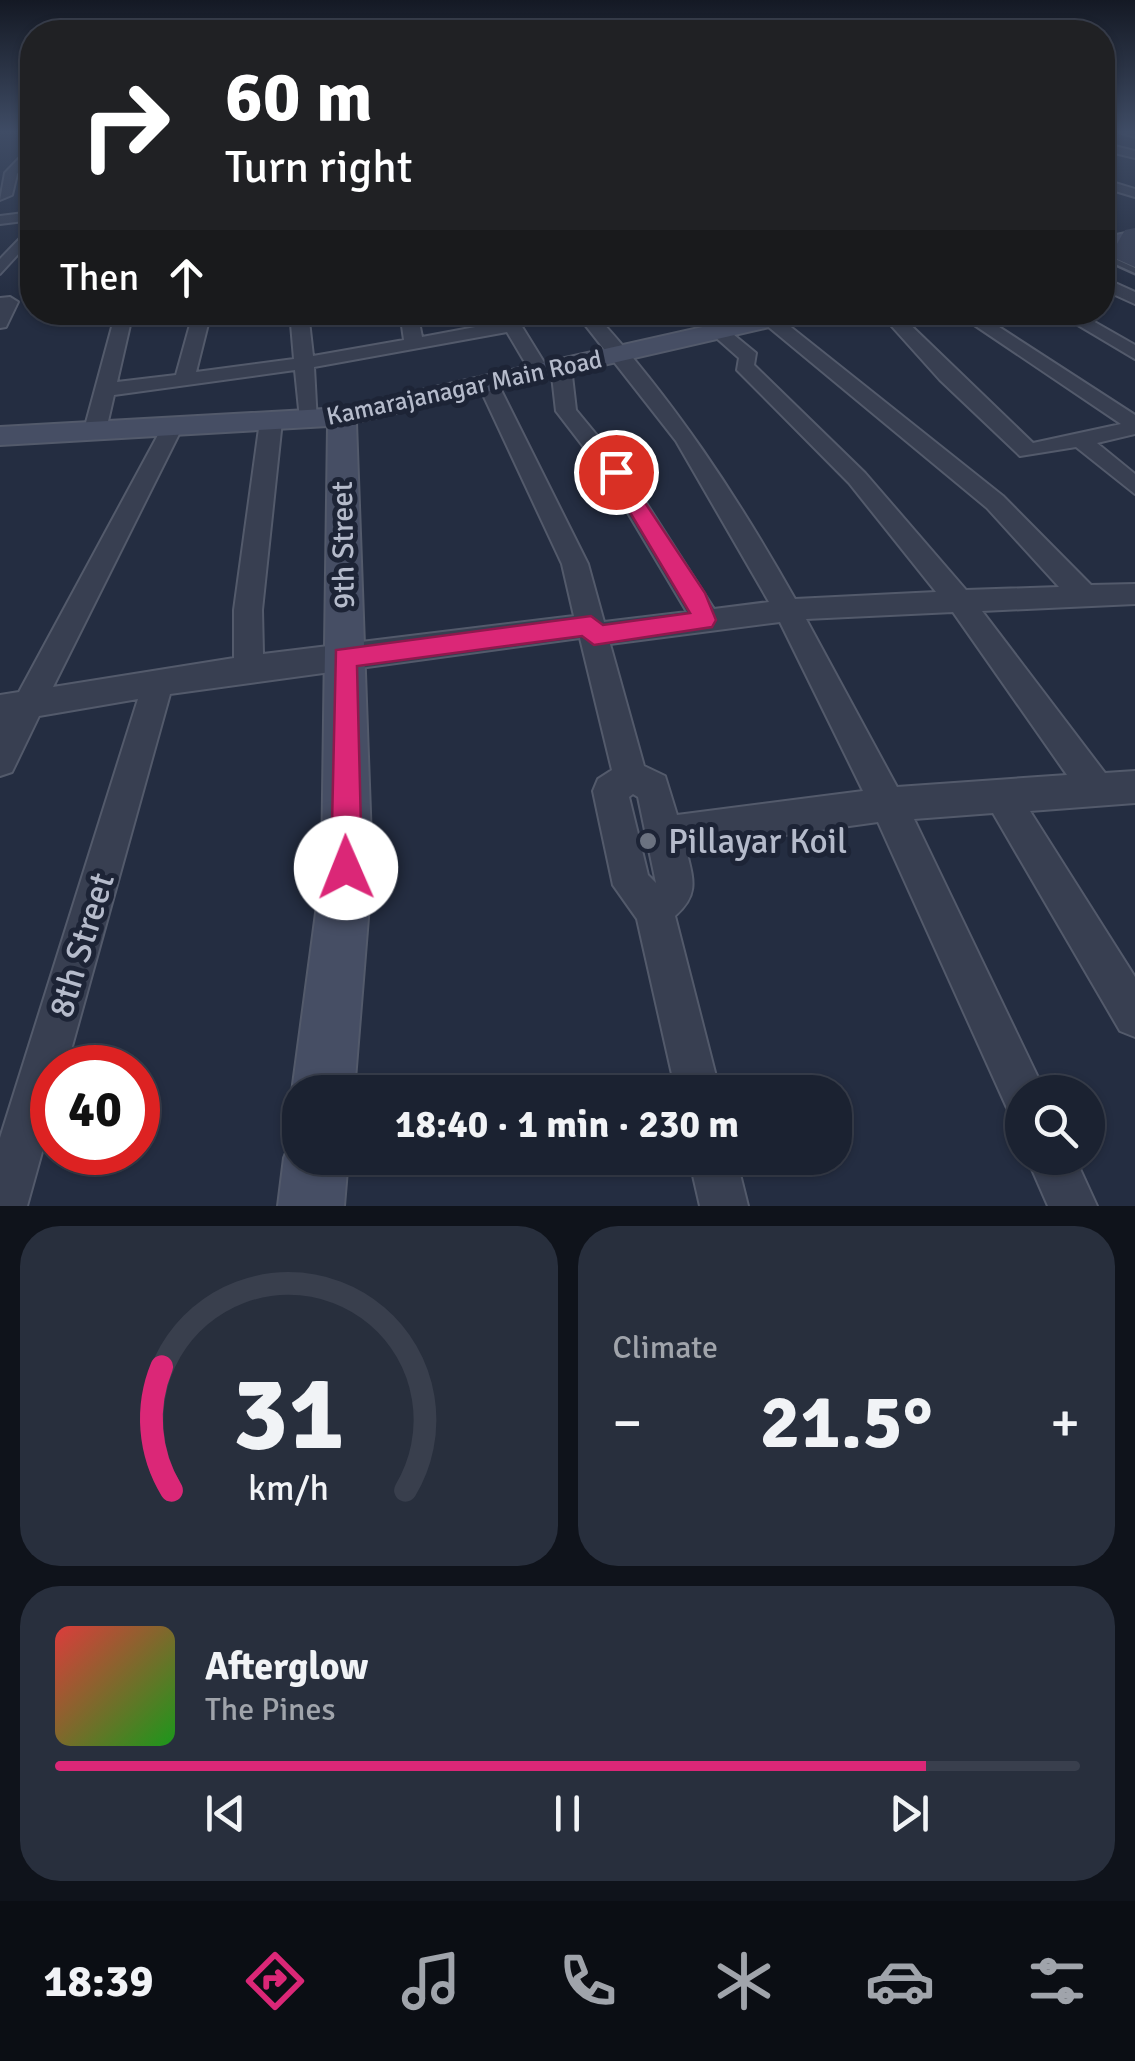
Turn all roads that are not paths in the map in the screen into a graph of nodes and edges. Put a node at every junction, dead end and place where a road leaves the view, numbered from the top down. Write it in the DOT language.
graph roads {
  1 [pos="20,245"];
  2 [pos="0,269"];
  3 [pos="0,303"];
  4 [pos="0,323"];
  5 [pos="122,325"];
  6 [pos="199,325"];
  7 [pos="300,325"];
  8 [pos="410,325"];
  9 [pos="485,325"];
  10 [pos="513,325"];
  11 [pos="595,325"];
  12 [pos="711,325"];
  13 [pos="749,325"];
  14 [pos="777,325"];
  15 [pos="899,325"];
  16 [pos="984,325"];
  17 [pos="1087,325"];
  18 [pos="719,332"];
  19 [pos="414,344"];
  20 [pos="1135,353"];
  21 [pos="622,354"];
  22 [pos="304,363"];
  23 [pos="551,370"];
  24 [pos="184,380"];
  25 [pos="488,384"];
  26 [pos="106,390"];
  27 [pos="326,418"];
  28 [pos="271,420"];
  29 [pos="172,426"];
  30 [pos="1135,426"];
  31 [pos="95,430"];
  32 [pos="0,436"];
  33 [pos="1081,440"];
  34 [pos="1135,486"];
  35 [pos="1135,594"];
  36 [pos="1086,598"];
  37 [pos="962,604"];
  38 [pos="788,610"];
  39 [pos="704,620"];
  40 [pos="593,630"];
  41 [pos="344,658"];
  42 [pos="249,668"];
  43 [pos="158,684"];
  44 [pos="14,707"];
  45 [pos="0,761"];
  46 [pos="630,776"];
  47 [pos="1135,787"];
  48 [pos="1098,791"];
  49 [pos="1003,798"];
  50 [pos="890,804"];
  51 [pos="667,834"];
  52 [pos="654,909"];
  53 [pos="1135,1016"];
  54 [pos="325,1075"];
  55 [pos="694,1075"];
  56 [pos="1014,1075"];
  57 [pos="314,1175"];
  58 [pos="717,1175"];
  59 [pos="1059,1175"];
  60 [pos="3,1206"];
  61 [pos="311,1206"];
  62 [pos="724,1206"];
  63 [pos="1073,1206"];
  1 -- 2 [label="street"];
  3 -- 4 [label="street"];
  5 -- 26 [label="street"];
  6 -- 24 [label="street"];
  7 -- 22 [label="street"];
  8 -- 19 [label="street"];
  9 -- 19 [label="street"];
  10 -- 23 [label="street"];
  11 -- 21 [label="street"];
  12 -- 18 [label="street"];
  13 -- 18 [label="main road, Kamarajanagar Main Road"];
  14 -- 36 [label="street"];
  15 -- 33 [label="street"];
  16 -- 30 [label="street"];
  17 -- 20 [label="street"];
  18 -- 21 [label="main road, Kamarajanagar Main Road"];
  18 -- 37 [label="street"];
  19 -- 22 [label="street"];
  21 -- 23 [label="main road, Kamarajanagar Main Road"];
  21 -- 38 [label="street"];
  22 -- 24 [label="street"];
  22 -- 27 [label="street"];
  23 -- 25 [label="main road, Kamarajanagar Main Road"];
  23 -- 39 [label="street"];
  24 -- 26 [label="street"];
  25 -- 27 [label="main road, Kamarajanagar Main Road"];
  25 -- 40 [label="street"];
  26 -- 31 [label="street"];
  27 -- 28 [label="main road, Kamarajanagar Main Road"];
  27 -- 41 [label="main road, 9th Street"];
  28 -- 29 [label="main road, Kamarajanagar Main Road"];
  28 -- 42 [label="street"];
  29 -- 31 [label="main road, Kamarajanagar Main Road"];
  29 -- 44 [label="street"];
  30 -- 33 [label="street"];
  31 -- 32 [label="main road, Kamarajanagar Main Road"];
  33 -- 34 [label="street"];
  35 -- 36 [label="street"];
  36 -- 37 [label="street"];
  37 -- 38 [label="street"];
  37 -- 48 [label="street"];
  38 -- 39 [label="street"];
  38 -- 50 [label="street"];
  39 -- 40 [label="street"];
  40 -- 41 [label="street"];
  40 -- 46 [label="street"];
  41 -- 42 [label="street"];
  41 -- 54 [label="main road, 9th Street"];
  42 -- 43 [label="street"];
  43 -- 44 [label="street"];
  43 -- 60 [label="street, 8th Street"];
  44 -- 45 [label="street"];
  46 -- 51 [label="street"];
  46 -- 52 [label="street"];
  47 -- 48 [label="street"];
  48 -- 49 [label="street"];
  49 -- 50 [label="street"];
  49 -- 53 [label="street"];
  50 -- 51 [label="street"];
  50 -- 56 [label="street"];
  51 -- 52 [label="street"];
  52 -- 55 [label="street"];
  57 -- 61 [label="main road"];
  58 -- 62 [label="street"];
  59 -- 63 [label="street"];
}
